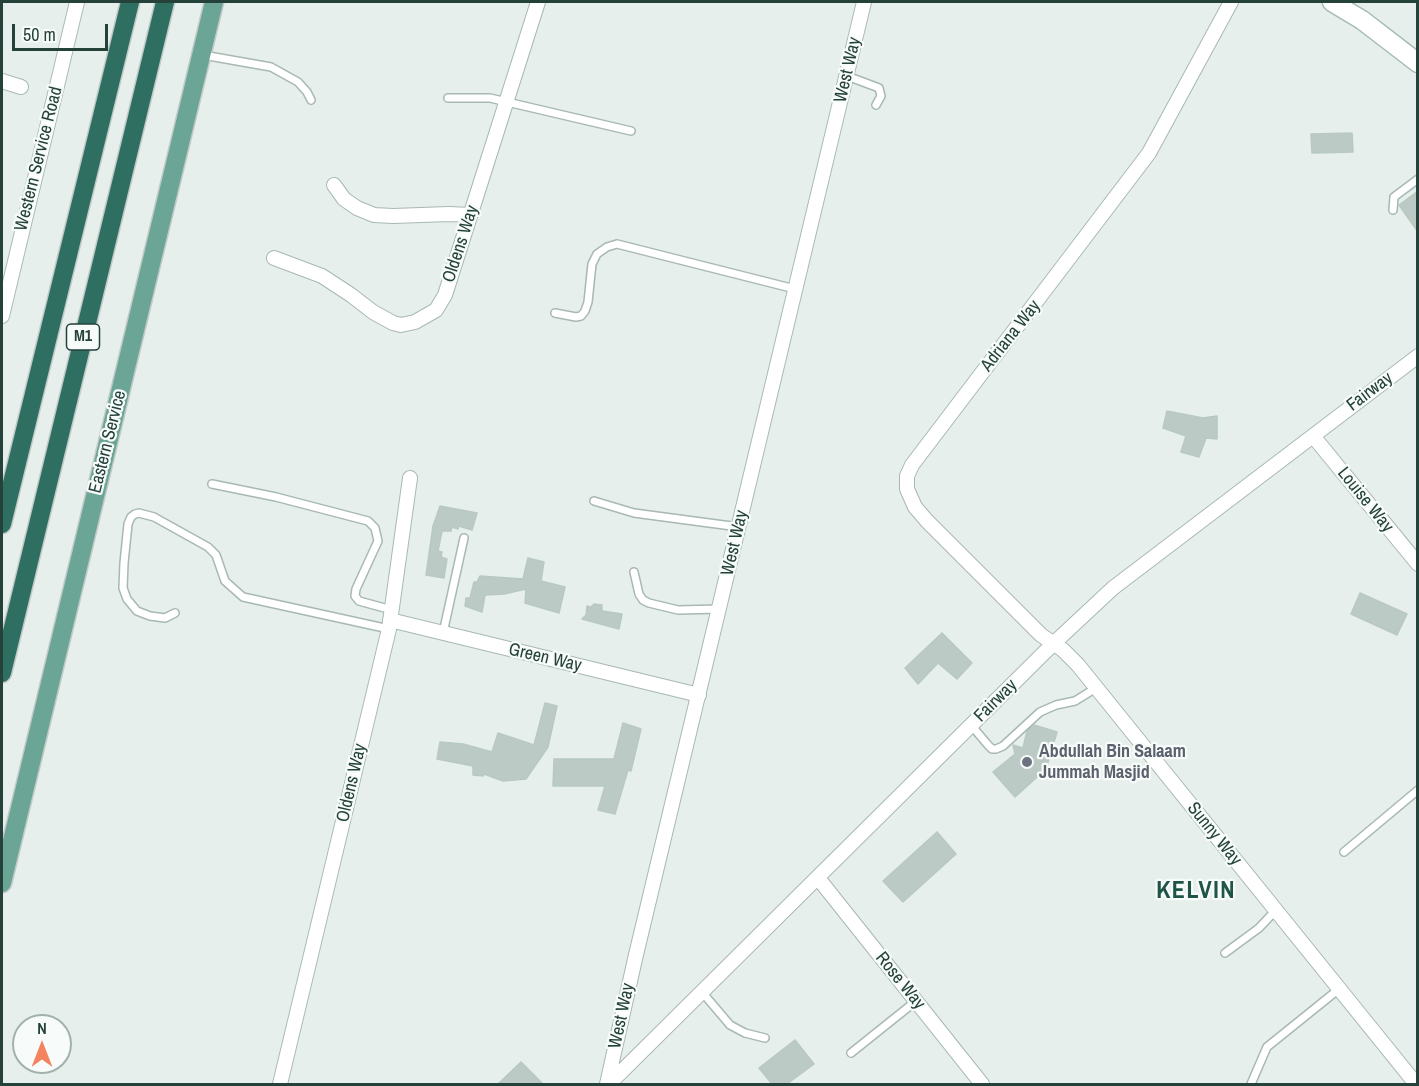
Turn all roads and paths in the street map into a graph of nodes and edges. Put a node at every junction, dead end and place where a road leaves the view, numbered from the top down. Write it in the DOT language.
graph roads {
  1 [pos="77,2"];
  2 [pos="130,2"];
  3 [pos="165,2"];
  4 [pos="214,2"];
  5 [pos="538,2"];
  6 [pos="864,2"];
  7 [pos="1231,2"];
  8 [pos="1332,2"];
  9 [pos="201,55"];
  10 [pos="1418,63"];
  11 [pos="847,76"];
  12 [pos="2,81"];
  13 [pos="21,87"];
  14 [pos="448,98"];
  15 [pos="311,100"];
  16 [pos="506,102"];
  17 [pos="876,105"];
  18 [pos="631,131"];
  19 [pos="1418,179"];
  20 [pos="334,185"];
  21 [pos="1393,210"];
  22 [pos="470,215"];
  23 [pos="274,258"];
  24 [pos="795,289"];
  25 [pos="555,313"];
  26 [pos="2,316"];
  27 [pos="1418,356"];
  28 [pos="1313,436"];
  29 [pos="410,478"];
  30 [pos="212,484"];
  31 [pos="594,501"];
  32 [pos="2,524"];
  33 [pos="740,527"];
  34 [pos="464,538"];
  35 [pos="1418,564"];
  36 [pos="634,572"];
  37 [pos="720,609"];
  38 [pos="175,613"];
  39 [pos="390,620"];
  40 [pos="443,633"];
  41 [pos="1053,644"];
  42 [pos="2,673"];
  43 [pos="1096,688"];
  44 [pos="699,695"];
  45 [pos="971,725"];
  46 [pos="1418,790"];
  47 [pos="1344,852"];
  48 [pos="818,878"];
  49 [pos="2,883"];
  50 [pos="1276,910"];
  51 [pos="1225,954"];
  52 [pos="1339,989"];
  53 [pos="702,993"];
  54 [pos="916,1001"];
  55 [pos="765,1038"];
  56 [pos="851,1053"];
  57 [pos="280,1084"];
  58 [pos="608,1084"];
  59 [pos="982,1084"];
  60 [pos="1251,1084"];
  61 [pos="1416,1084"];
  1 -- 26 [label="street, Western Service Road"];
  2 -- 32 [label="highway, M1"];
  3 -- 42 [label="highway, M1"];
  4 -- 9 [label="main road, Eastern Service"];
  5 -- 16 [label="street, Oldens Way"];
  6 -- 11 [label="street, West Way"];
  7 -- 41 [label="street, Adriana Way"];
  8 -- 10 [label="street"];
  9 -- 15 [label="lane"];
  9 -- 49 [label="main road, Eastern Service"];
  11 -- 17 [label="lane"];
  11 -- 24 [label="street, West Way"];
  12 -- 13 [label="street"];
  14 -- 16 [label="lane"];
  16 -- 18 [label="lane"];
  16 -- 22 [label="street, Oldens Way"];
  19 -- 21 [label="lane"];
  20 -- 22 [label="street"];
  22 -- 23 [label="street, Oldens Way"];
  24 -- 25 [label="lane"];
  24 -- 33 [label="street, West Way"];
  27 -- 28 [label="street, Fairway"];
  28 -- 35 [label="street, Louise Way"];
  28 -- 41 [label="street, Fairway"];
  29 -- 39 [label="street, Oldens Way"];
  30 -- 39 [label="lane"];
  31 -- 33 [label="lane"];
  33 -- 37 [label="street, West Way"];
  34 -- 40 [label="lane"];
  36 -- 37 [label="lane"];
  37 -- 44 [label="street, West Way"];
  38 -- 39 [label="lane"];
  39 -- 40 [label="street, Green Way"];
  39 -- 57 [label="street, Oldens Way"];
  40 -- 44 [label="street, Green Way"];
  41 -- 43 [label="street, Sunny Way"];
  41 -- 45 [label="street, Fairway"];
  43 -- 45 [label="lane"];
  43 -- 50 [label="street, Sunny Way"];
  44 -- 58 [label="street, West Way"];
  45 -- 48 [label="street, Fairway"];
  46 -- 47 [label="lane"];
  48 -- 53 [label="street, Fairway"];
  48 -- 54 [label="street, Rose Way"];
  50 -- 51 [label="lane"];
  50 -- 52 [label="street, Sunny Way"];
  52 -- 60 [label="lane"];
  52 -- 61 [label="street, Sunny Way"];
  53 -- 55 [label="lane"];
  53 -- 58 [label="street, Fairway"];
  54 -- 56 [label="lane"];
  54 -- 59 [label="street, Rose Way"];
}
